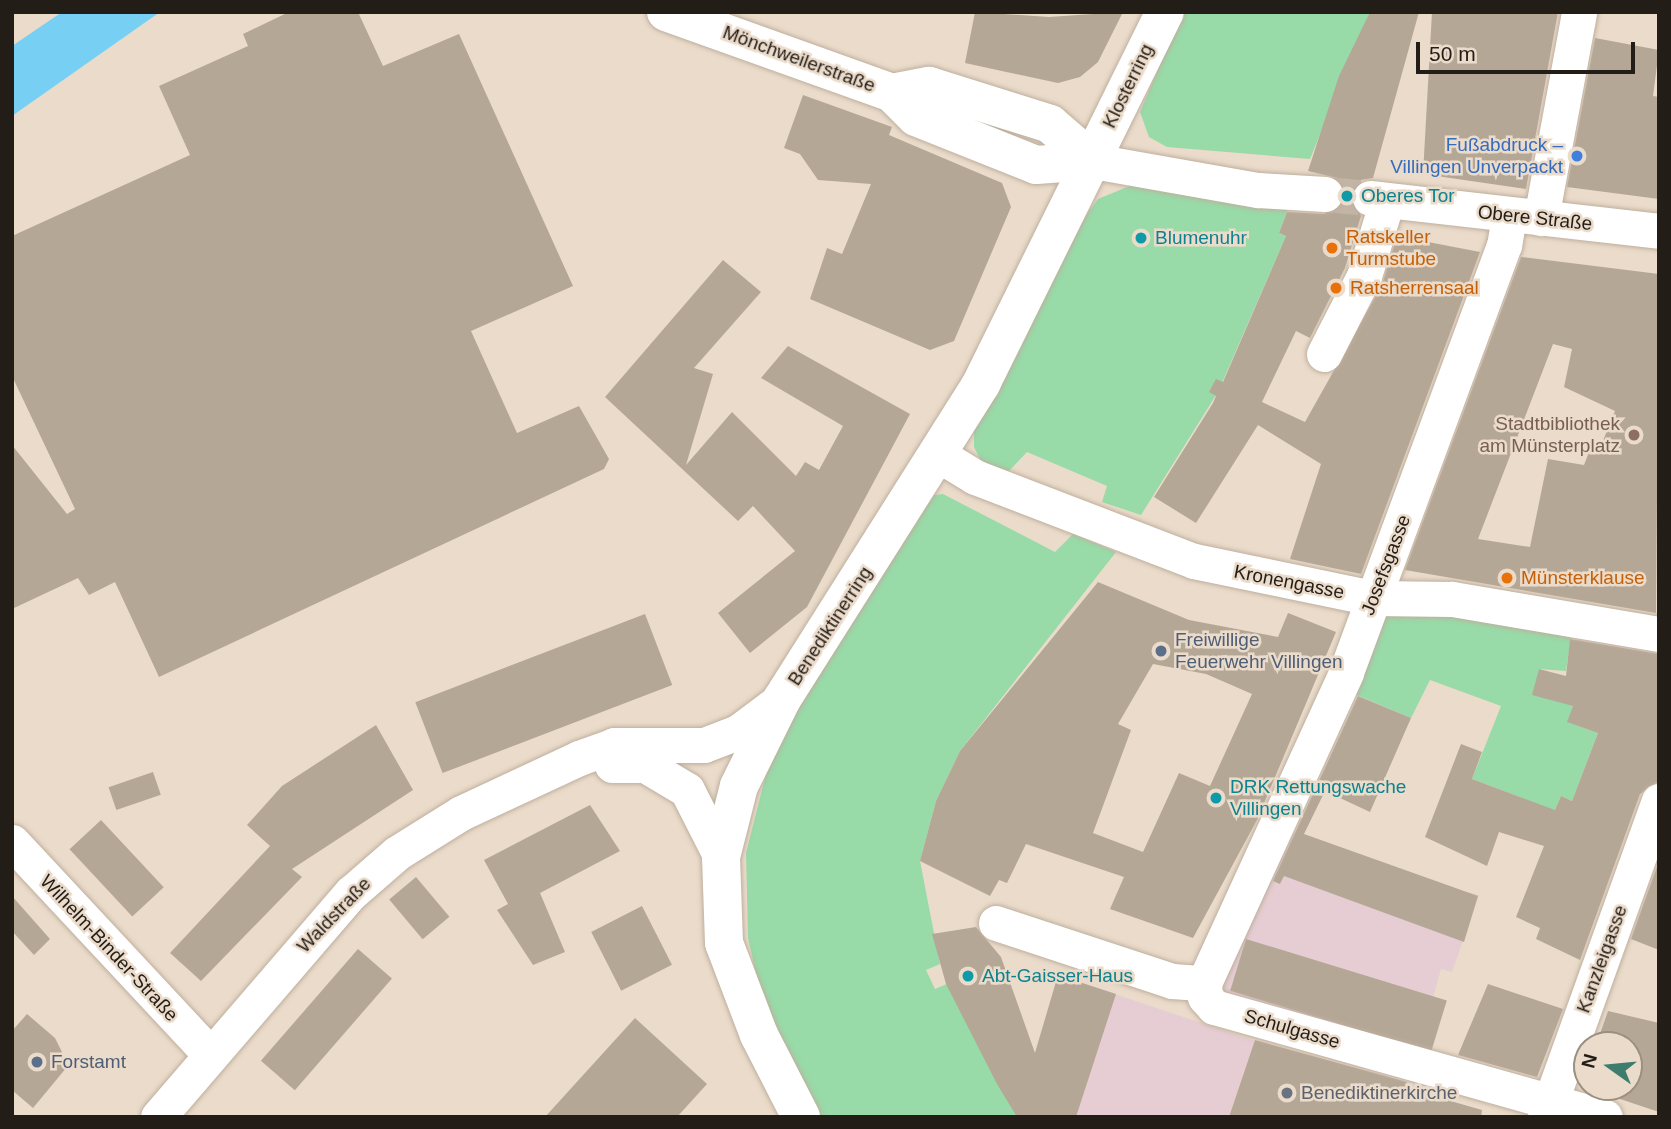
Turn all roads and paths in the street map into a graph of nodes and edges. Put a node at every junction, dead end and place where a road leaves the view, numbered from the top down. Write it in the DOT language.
graph roads {
  1 [pos="666,12"];
  2 [pos="1165,12"];
  3 [pos="1579,12"];
  4 [pos="1093,161"];
  5 [pos="1325,194"];
  6 [pos="1525,217"];
  7 [pos="1659,231"];
  8 [pos="1324,354"];
  9 [pos="939,455"];
  10 [pos="1373,598"];
  11 [pos="1659,634"];
  12 [pos="782,699"];
  13 [pos="557,774"];
  14 [pos="1659,801"];
  15 [pos="12,842"];
  16 [pos="721,857"];
  17 [pos="996,923"];
  18 [pos="1204,984"];
  19 [pos="208,1052"];
  20 [pos="1547,1109"];
  21 [pos="158,1117"];
  22 [pos="802,1117"];
  23 [pos="1605,1117"];
  1 -- 4 [label="main road, Mönchweilerstraße"];
  2 -- 4 [label="main road, Klosterring"];
  3 -- 6 [label="street, Josefsgasse"];
  4 -- 5 [label="street"];
  4 -- 9 [label="main road, Benediktinerring"];
  6 -- 7 [label="street, Obere Straße"];
  6 -- 8 [label="street, Obere Straße"];
  6 -- 10 [label="street, Josefsgasse"];
  9 -- 10 [label="street, Kronengasse"];
  9 -- 12 [label="main road, Benediktinerring"];
  10 -- 11 [label="street, Kronengasse"];
  10 -- 18 [label="street, Josefsgasse"];
  12 -- 13 [label="street, Waldstraße"];
  12 -- 16 [label="main road, Benediktinerring"];
  13 -- 16 [label="street, Waldstraße"];
  13 -- 19 [label="street, Waldstraße"];
  14 -- 20 [label="street, Kanzleigasse"];
  15 -- 19 [label="street, Wilhelm-Binder-Straße"];
  16 -- 22 [label="main road, Benediktinerring"];
  17 -- 18 [label="street"];
  18 -- 20 [label="street, Schulgasse"];
  19 -- 21 [label="street, Waldstraße"];
  20 -- 23 [label="street, Schulgasse"];
}
